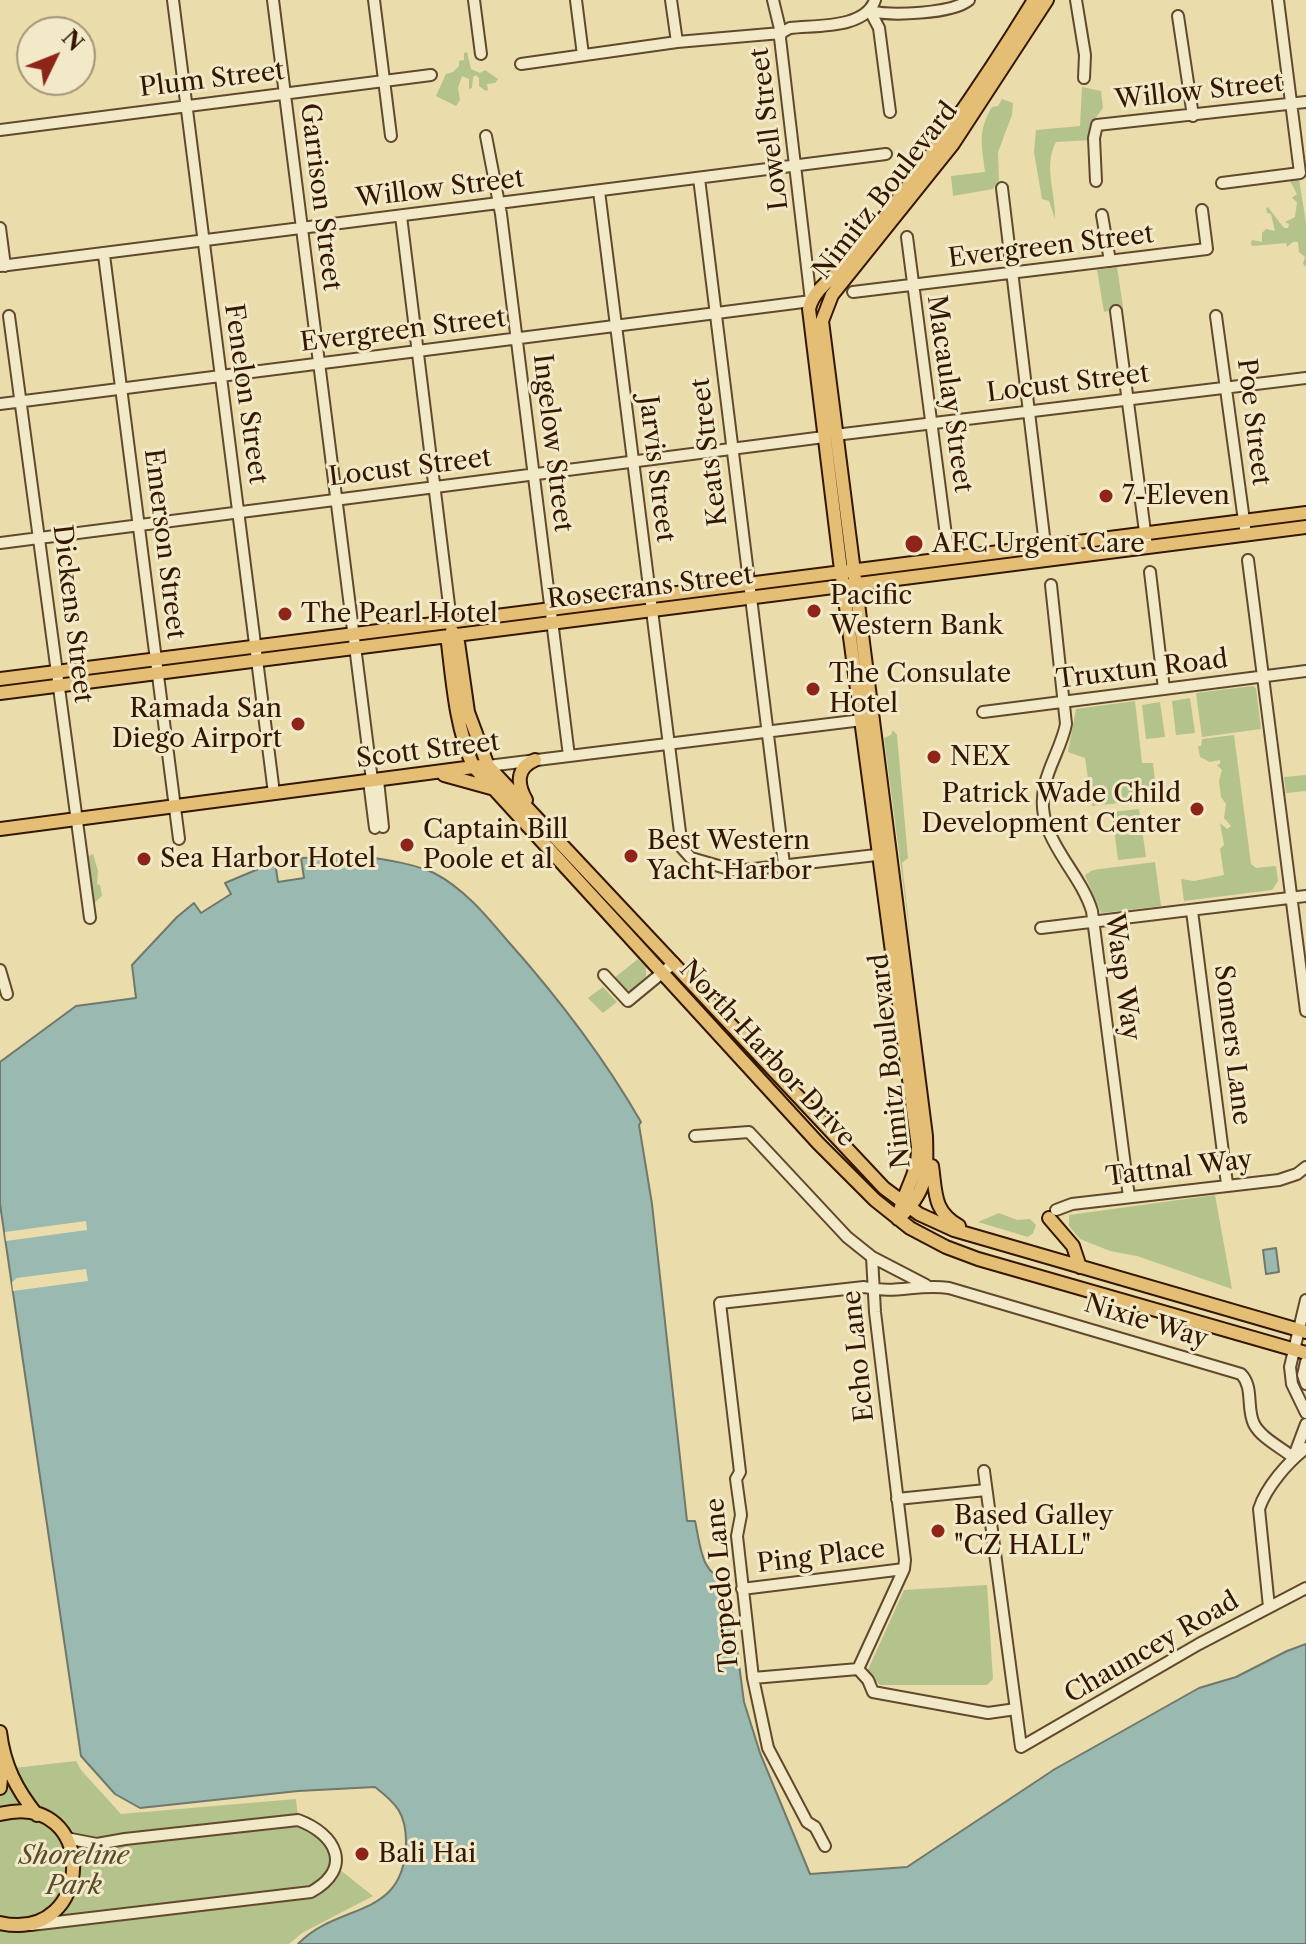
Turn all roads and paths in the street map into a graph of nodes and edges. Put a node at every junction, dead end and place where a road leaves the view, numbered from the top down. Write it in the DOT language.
graph roads {
  1 [pos="173,0"];
  2 [pos="273,0"];
  3 [pos="374,0"];
  4 [pos="474,0"];
  5 [pos="576,0"];
  6 [pos="671,0"];
  7 [pos="773,0"];
  8 [pos="969,0"];
  9 [pos="1034,0"];
  10 [pos="1047,0"];
  11 [pos="1076,0"];
  12 [pos="1278,0"];
  13 [pos="872,5"];
  14 [pos="1178,16"];
  15 [pos="781,33"];
  16 [pos="677,42"];
  17 [pos="481,54"];
  18 [pos="583,55"];
  19 [pos="521,64"];
  20 [pos="431,75"];
  21 [pos="1084,78"];
  22 [pos="384,80"];
  23 [pos="285,93"];
  24 [pos="1306,102"];
  25 [pos="1291,104"];
  26 [pos="186,105"];
  27 [pos="890,112"];
  28 [pos="1193,116"];
  29 [pos="0,130"];
  30 [pos="391,136"];
  31 [pos="486,136"];
  32 [pos="886,154"];
  33 [pos="796,165"];
  34 [pos="699,178"];
  35 [pos="1096,181"];
  36 [pos="1222,183"];
  37 [pos="1002,188"];
  38 [pos="599,191"];
  39 [pos="499,204"];
  40 [pos="1202,210"];
  41 [pos="1102,215"];
  42 [pos="401,216"];
  43 [pos="0,228"];
  44 [pos="302,228"];
  45 [pos="907,237"];
  46 [pos="202,241"];
  47 [pos="104,255"];
  48 [pos="1110,261"];
  49 [pos="2,266"];
  50 [pos="1012,275"];
  51 [pos="913,286"];
  52 [pos="853,292"];
  53 [pos="811,301"];
  54 [pos="1116,311"];
  55 [pos="715,314"];
  56 [pos="9,316"];
  57 [pos="1216,316"];
  58 [pos="616,326"];
  59 [pos="822,335"];
  60 [pos="517,339"];
  61 [pos="417,351"];
  62 [pos="319,363"];
  63 [pos="220,376"];
  64 [pos="1306,378"];
  65 [pos="1227,387"];
  66 [pos="122,388"];
  67 [pos="1128,398"];
  68 [pos="22,401"];
  69 [pos="0,404"];
  70 [pos="1028,412"];
  71 [pos="931,423"];
  72 [pos="830,436"];
  73 [pos="732,448"];
  74 [pos="634,462"];
  75 [pos="534,475"];
  76 [pos="435,487"];
  77 [pos="337,500"];
  78 [pos="238,513"];
  79 [pos="1306,513"];
  80 [pos="139,526"];
  81 [pos="1306,527"];
  82 [pos="1245,528"];
  83 [pos="40,538"];
  84 [pos="1146,541"];
  85 [pos="0,543"];
  86 [pos="1046,553"];
  87 [pos="949,558"];
  88 [pos="1248,560"];
  89 [pos="848,570"];
  90 [pos="1150,572"];
  91 [pos="749,584"];
  92 [pos="849,585"];
  93 [pos="1051,585"];
  94 [pos="650,596"];
  95 [pos="751,598"];
  96 [pos="652,611"];
  97 [pos="552,616"];
  98 [pos="451,621"];
  99 [pos="354,634"];
  100 [pos="453,635"];
  101 [pos="255,646"];
  102 [pos="356,648"];
  103 [pos="157,659"];
  104 [pos="257,660"];
  105 [pos="1306,671"];
  106 [pos="57,672"];
  107 [pos="159,673"];
  108 [pos="1263,676"];
  109 [pos="0,679"];
  110 [pos="59,686"];
  111 [pos="1164,689"];
  112 [pos="0,693"];
  113 [pos="1066,702"];
  114 [pos="983,712"];
  115 [pos="862,720"];
  116 [pos="768,732"];
  117 [pos="669,744"];
  118 [pos="569,756"];
  119 [pos="535,760"];
  120 [pos="473,766"];
  121 [pos="488,766"];
  122 [pos="425,774"];
  123 [pos="373,780"];
  124 [pos="493,789"];
  125 [pos="274,793"];
  126 [pos="175,806"];
  127 [pos="535,813"];
  128 [pos="76,819"];
  129 [pos="379,827"];
  130 [pos="0,829"];
  131 [pos="179,839"];
  132 [pos="884,854"];
  133 [pos="784,864"];
  134 [pos="1306,896"];
  135 [pos="1292,899"];
  136 [pos="1192,911"];
  137 [pos="90,918"];
  138 [pos="1094,922"];
  139 [pos="1041,928"];
  140 [pos="674,963"];
  141 [pos="0,970"];
  142 [pos="661,971"];
  143 [pos="604,975"];
  144 [pos="7,994"];
  145 [pos="1306,1011"];
  146 [pos="695,1136"];
  147 [pos="926,1136"];
  148 [pos="1306,1167"];
  149 [pos="1227,1184"];
  150 [pos="1129,1197"];
  151 [pos="906,1204"];
  152 [pos="1052,1214"];
  153 [pos="898,1219"];
  154 [pos="975,1236"];
  155 [pos="872,1257"];
  156 [pos="1080,1267"];
  157 [pos="932,1286"];
  158 [pos="873,1289"];
  159 [pos="1306,1300"];
  160 [pos="1302,1331"];
  161 [pos="1300,1351"];
  162 [pos="1306,1362"];
  163 [pos="1306,1384"];
  164 [pos="1306,1413"];
  165 [pos="1306,1424"];
  166 [pos="1306,1448"];
  167 [pos="1294,1458"];
  168 [pos="984,1471"];
  169 [pos="986,1490"];
  170 [pos="897,1499"];
  171 [pos="904,1569"];
  172 [pos="1306,1588"];
  173 [pos="742,1589"];
  174 [pos="1269,1607"];
  175 [pos="858,1669"];
  176 [pos="753,1678"];
  177 [pos="1016,1709"];
  178 [pos="0,1732"];
  179 [pos="4,1757"];
  180 [pos="0,1788"];
  181 [pos="0,1814"];
  182 [pos="37,1815"];
  183 [pos="66,1838"];
  184 [pos="825,1846"];
  185 [pos="0,1923"];
  186 [pos="29,1926"];
  1 -- 26 [label="street, Fenelon Street"];
  2 -- 23 [label="street, Garrison Street"];
  3 -- 22 [label="street"];
  4 -- 17 [label="street"];
  5 -- 18 [label="street"];
  6 -- 16 [label="street"];
  7 -- 15 [label="street, Lowell Street"];
  8 -- 13 [label="street"];
  9 -- 53 [label="main road, Nimitz Boulevard"];
  10 -- 59 [label="main road, Nimitz Boulevard"];
  11 -- 21 [label="street"];
  12 -- 25 [label="street"];
  13 -- 15 [label="street"];
  13 -- 27 [label="street"];
  14 -- 28 [label="street"];
  15 -- 16 [label="street"];
  15 -- 33 [label="street, Lowell Street"];
  16 -- 18 [label="street"];
  18 -- 19 [label="street"];
  20 -- 22 [label="street, Plum Street"];
  22 -- 23 [label="street, Plum Street"];
  22 -- 30 [label="street"];
  23 -- 26 [label="street, Plum Street"];
  23 -- 44 [label="street, Garrison Street"];
  24 -- 25 [label="street, Willow Street"];
  25 -- 28 [label="street, Willow Street"];
  25 -- 36 [label="street"];
  26 -- 29 [label="street, Plum Street"];
  26 -- 46 [label="street, Fenelon Street"];
  28 -- 35 [label="street, Willow Street"];
  31 -- 39 [label="street, Ingelow Street"];
  32 -- 33 [label="street, Willow Street"];
  33 -- 34 [label="street, Willow Street"];
  33 -- 53 [label="street, Lowell Street"];
  34 -- 38 [label="street, Willow Street"];
  34 -- 55 [label="street, Keats Street"];
  37 -- 50 [label="street"];
  38 -- 39 [label="street, Willow Street"];
  38 -- 58 [label="street, Jarvis Street"];
  39 -- 42 [label="street, Willow Street"];
  39 -- 60 [label="street, Ingelow Street"];
  40 -- 48 [label="street, Evergreen Street"];
  41 -- 48 [label="street"];
  42 -- 44 [label="street, Willow Street"];
  42 -- 61 [label="street"];
  43 -- 49 [label="street"];
  44 -- 46 [label="street, Willow Street"];
  44 -- 62 [label="street, Garrison Street"];
  45 -- 51 [label="street, Macaulay Street"];
  46 -- 47 [label="street, Willow Street"];
  46 -- 63 [label="street, Fenelon Street"];
  47 -- 49 [label="street, Willow Street"];
  47 -- 66 [label="street, Emerson Street"];
  48 -- 50 [label="street, Evergreen Street"];
  50 -- 51 [label="street, Evergreen Street"];
  50 -- 70 [label="street"];
  51 -- 52 [label="street, Evergreen Street"];
  51 -- 71 [label="street, Macaulay Street"];
  53 -- 55 [label="street, Evergreen Street"];
  53 -- 59 [label="main road"];
  53 -- 72 [label="main road, Nimitz Boulevard"];
  54 -- 67 [label="street"];
  55 -- 58 [label="street, Evergreen Street"];
  55 -- 73 [label="street, Keats Street"];
  56 -- 68 [label="street, Dickens Street"];
  57 -- 65 [label="street, Poe Street"];
  58 -- 60 [label="street, Evergreen Street"];
  58 -- 74 [label="street, Jarvis Street"];
  59 -- 72 [label="main road, Nimitz Boulevard"];
  60 -- 61 [label="street, Evergreen Street"];
  60 -- 75 [label="street, Ingelow Street"];
  61 -- 62 [label="street, Evergreen Street"];
  61 -- 76 [label="street"];
  62 -- 63 [label="street, Evergreen Street"];
  62 -- 77 [label="street, Garrison Street"];
  63 -- 66 [label="street, Evergreen Street"];
  63 -- 78 [label="street, Fenelon Street"];
  64 -- 65 [label="street, Locust Street"];
  65 -- 67 [label="street, Locust Street"];
  65 -- 82 [label="street, Poe Street"];
  66 -- 68 [label="street, Evergreen Street"];
  66 -- 80 [label="street, Emerson Street"];
  67 -- 70 [label="street, Locust Street"];
  67 -- 84 [label="street"];
  68 -- 69 [label="street, Evergreen Street"];
  68 -- 83 [label="street, Dickens Street"];
  70 -- 71 [label="street, Locust Street"];
  70 -- 86 [label="street"];
  71 -- 72 [label="street, Locust Street"];
  71 -- 87 [label="street, Macaulay Street"];
  72 -- 73 [label="street, Locust Street"];
  72 -- 89 [label="main road, Nimitz Boulevard"];
  73 -- 74 [label="street, Locust Street"];
  73 -- 91 [label="street, Keats Street"];
  74 -- 75 [label="street, Locust Street"];
  74 -- 94 [label="street, Jarvis Street"];
  75 -- 76 [label="street, Locust Street"];
  75 -- 97 [label="street, Ingelow Street"];
  76 -- 77 [label="street, Locust Street"];
  76 -- 98 [label="street"];
  77 -- 78 [label="street, Locust Street"];
  77 -- 99 [label="street, Garrison Street"];
  78 -- 80 [label="street, Locust Street"];
  78 -- 101 [label="street, Fenelon Street"];
  79 -- 82 [label="main road, Rosecrans Street"];
  80 -- 83 [label="street, Locust Street"];
  80 -- 103 [label="street, Emerson Street"];
  81 -- 82 [label="main road, Rosecrans Street"];
  82 -- 84 [label="main road, Rosecrans Street"];
  83 -- 85 [label="street, Locust Street"];
  83 -- 106 [label="street, Dickens Street"];
  84 -- 86 [label="main road, Rosecrans Street"];
  86 -- 87 [label="main road, Rosecrans Street"];
  86 -- 92 [label="main road, Rosecrans Street"];
  87 -- 89 [label="main road, Rosecrans Street"];
  88 -- 108 [label="street"];
  89 -- 91 [label="main road, Rosecrans Street"];
  89 -- 92 [label="main road, Nimitz Boulevard"];
  90 -- 111 [label="street"];
  91 -- 94 [label="main road, Rosecrans Street"];
  91 -- 95 [label="street, Keats Street"];
  92 -- 95 [label="main road, Rosecrans Street"];
  92 -- 115 [label="main road, Nimitz Boulevard"];
  92 -- 132 [label="main road, Nimitz Boulevard"];
  93 -- 113 [label="street, Wasp Way"];
  94 -- 96 [label="street, Jarvis Street"];
  94 -- 97 [label="main road, Rosecrans Street"];
  95 -- 96 [label="main road, Rosecrans Street"];
  95 -- 116 [label="street, Keats Street"];
  96 -- 97 [label="main road, Rosecrans Street"];
  96 -- 117 [label="street, Jarvis Street"];
  97 -- 98 [label="main road, Rosecrans Street"];
  97 -- 100 [label="main road, Rosecrans Street"];
  97 -- 118 [label="street, Ingelow Street"];
  98 -- 99 [label="main road, Rosecrans Street"];
  98 -- 100 [label="main road, North Harbor Drive"];
  99 -- 101 [label="main road, Rosecrans Street"];
  99 -- 102 [label="street, Garrison Street"];
  100 -- 102 [label="main road, Rosecrans Street"];
  100 -- 120 [label="main road, North Harbor Drive"];
  100 -- 121 [label="main road, North Harbor Drive"];
  101 -- 103 [label="main road, Rosecrans Street"];
  101 -- 104 [label="street, Fenelon Street"];
  102 -- 104 [label="main road, Rosecrans Street"];
  102 -- 123 [label="street, Garrison Street"];
  103 -- 106 [label="main road, Rosecrans Street"];
  103 -- 107 [label="street, Emerson Street"];
  104 -- 107 [label="main road, Rosecrans Street"];
  104 -- 125 [label="street, Fenelon Street"];
  105 -- 108 [label="street, Truxtun Road"];
  106 -- 109 [label="main road, Rosecrans Street"];
  106 -- 110 [label="street, Dickens Street"];
  107 -- 110 [label="main road, Rosecrans Street"];
  107 -- 126 [label="street, Emerson Street"];
  108 -- 111 [label="street, Truxtun Road"];
  108 -- 135 [label="street"];
  110 -- 112 [label="main road, Rosecrans Street"];
  110 -- 128 [label="street, Dickens Street"];
  111 -- 113 [label="street, Truxtun Road"];
  113 -- 114 [label="street, Truxtun Road"];
  113 -- 138 [label="street, Wasp Way"];
  115 -- 116 [label="street, Scott Street"];
  115 -- 132 [label="main road, Nimitz Boulevard"];
  116 -- 117 [label="street, Scott Street"];
  116 -- 133 [label="street, Keats Street"];
  117 -- 118 [label="street, Scott Street"];
  117 -- 133 [label="street, Jarvis Street"];
  118 -- 119 [label="street, Scott Street"];
  119 -- 121 [label="street, Scott Street"];
  119 -- 127 [label="main road"];
  120 -- 121 [label="main road, Scott Street"];
  120 -- 122 [label="main road, Scott Street"];
  120 -- 124 [label="main road, North Harbor Drive"];
  121 -- 127 [label="main road, North Harbor Drive"];
  122 -- 123 [label="main road, Scott Street"];
  122 -- 124 [label="main road"];
  123 -- 125 [label="main road, Scott Street"];
  123 -- 129 [label="street, Garrison Street"];
  124 -- 142 [label="main road, North Harbor Drive"];
  125 -- 126 [label="main road, Scott Street"];
  126 -- 128 [label="main road, Scott Street"];
  126 -- 131 [label="street, Emerson Street"];
  127 -- 140 [label="main road, North Harbor Drive"];
  128 -- 130 [label="main road, Scott Street"];
  128 -- 137 [label="street, Dickens Street"];
  132 -- 133 [label="street"];
  132 -- 147 [label="main road, Nimitz Boulevard"];
  132 -- 151 [label="main road, Nimitz Boulevard"];
  134 -- 135 [label="street"];
  135 -- 136 [label="street"];
  135 -- 145 [label="street"];
  136 -- 138 [label="street"];
  136 -- 149 [label="street, Somers Lane"];
  138 -- 139 [label="street"];
  138 -- 150 [label="street, Wasp Way"];
  140 -- 142 [label="street"];
  140 -- 151 [label="main road, North Harbor Drive"];
  141 -- 144 [label="street"];
  142 -- 143 [label="street"];
  142 -- 153 [label="main road, North Harbor Drive"];
  146 -- 155 [label="street, Echo Lane"];
  147 -- 151 [label="main road, Nimitz Boulevard"];
  147 -- 154 [label="main road"];
  148 -- 149 [label="street, Tattnal Way"];
  149 -- 150 [label="street, Tattnal Way"];
  150 -- 152 [label="street, Tattnal Way"];
  151 -- 153 [label="main road, Nimitz Boulevard"];
  151 -- 154 [label="main road, North Harbor Drive"];
  152 -- 156 [label="main road"];
  153 -- 161 [label="main road, North Harbor Drive"];
  154 -- 156 [label="main road, North Harbor Drive"];
  155 -- 157 [label="street"];
  155 -- 158 [label="street, Echo Lane"];
  156 -- 160 [label="main road, North Harbor Drive"];
  157 -- 158 [label="street"];
  157 -- 167 [label="street, Nixie Way"];
  158 -- 170 [label="street, Echo Lane"];
  158 -- 173 [label="street, Torpedo Lane"];
  159 -- 160 [label="street"];
  160 -- 161 [label="street"];
  161 -- 164 [label="street"];
  162 -- 163 [label="street"];
  165 -- 167 [label="street"];
  166 -- 167 [label="street"];
  167 -- 174 [label="street"];
  168 -- 169 [label="street"];
  169 -- 170 [label="street"];
  169 -- 177 [label="street"];
  170 -- 171 [label="street, Echo Lane"];
  171 -- 173 [label="street, Ping Place"];
  171 -- 175 [label="street, Echo Lane"];
  172 -- 174 [label="street, Chauncey Road"];
  173 -- 176 [label="street, Torpedo Lane"];
  174 -- 177 [label="street, Chauncey Road"];
  175 -- 176 [label="street"];
  175 -- 177 [label="street"];
  176 -- 184 [label="street, Torpedo Lane"];
  178 -- 179 [label="main road"];
  179 -- 180 [label="main road"];
  179 -- 182 [label="main road"];
  181 -- 182 [label="main road"];
  182 -- 183 [label="main road"];
  183 -- 186 [label="main road"];
  183 -- 186 [label="street"];
  185 -- 186 [label="main road"];
}
